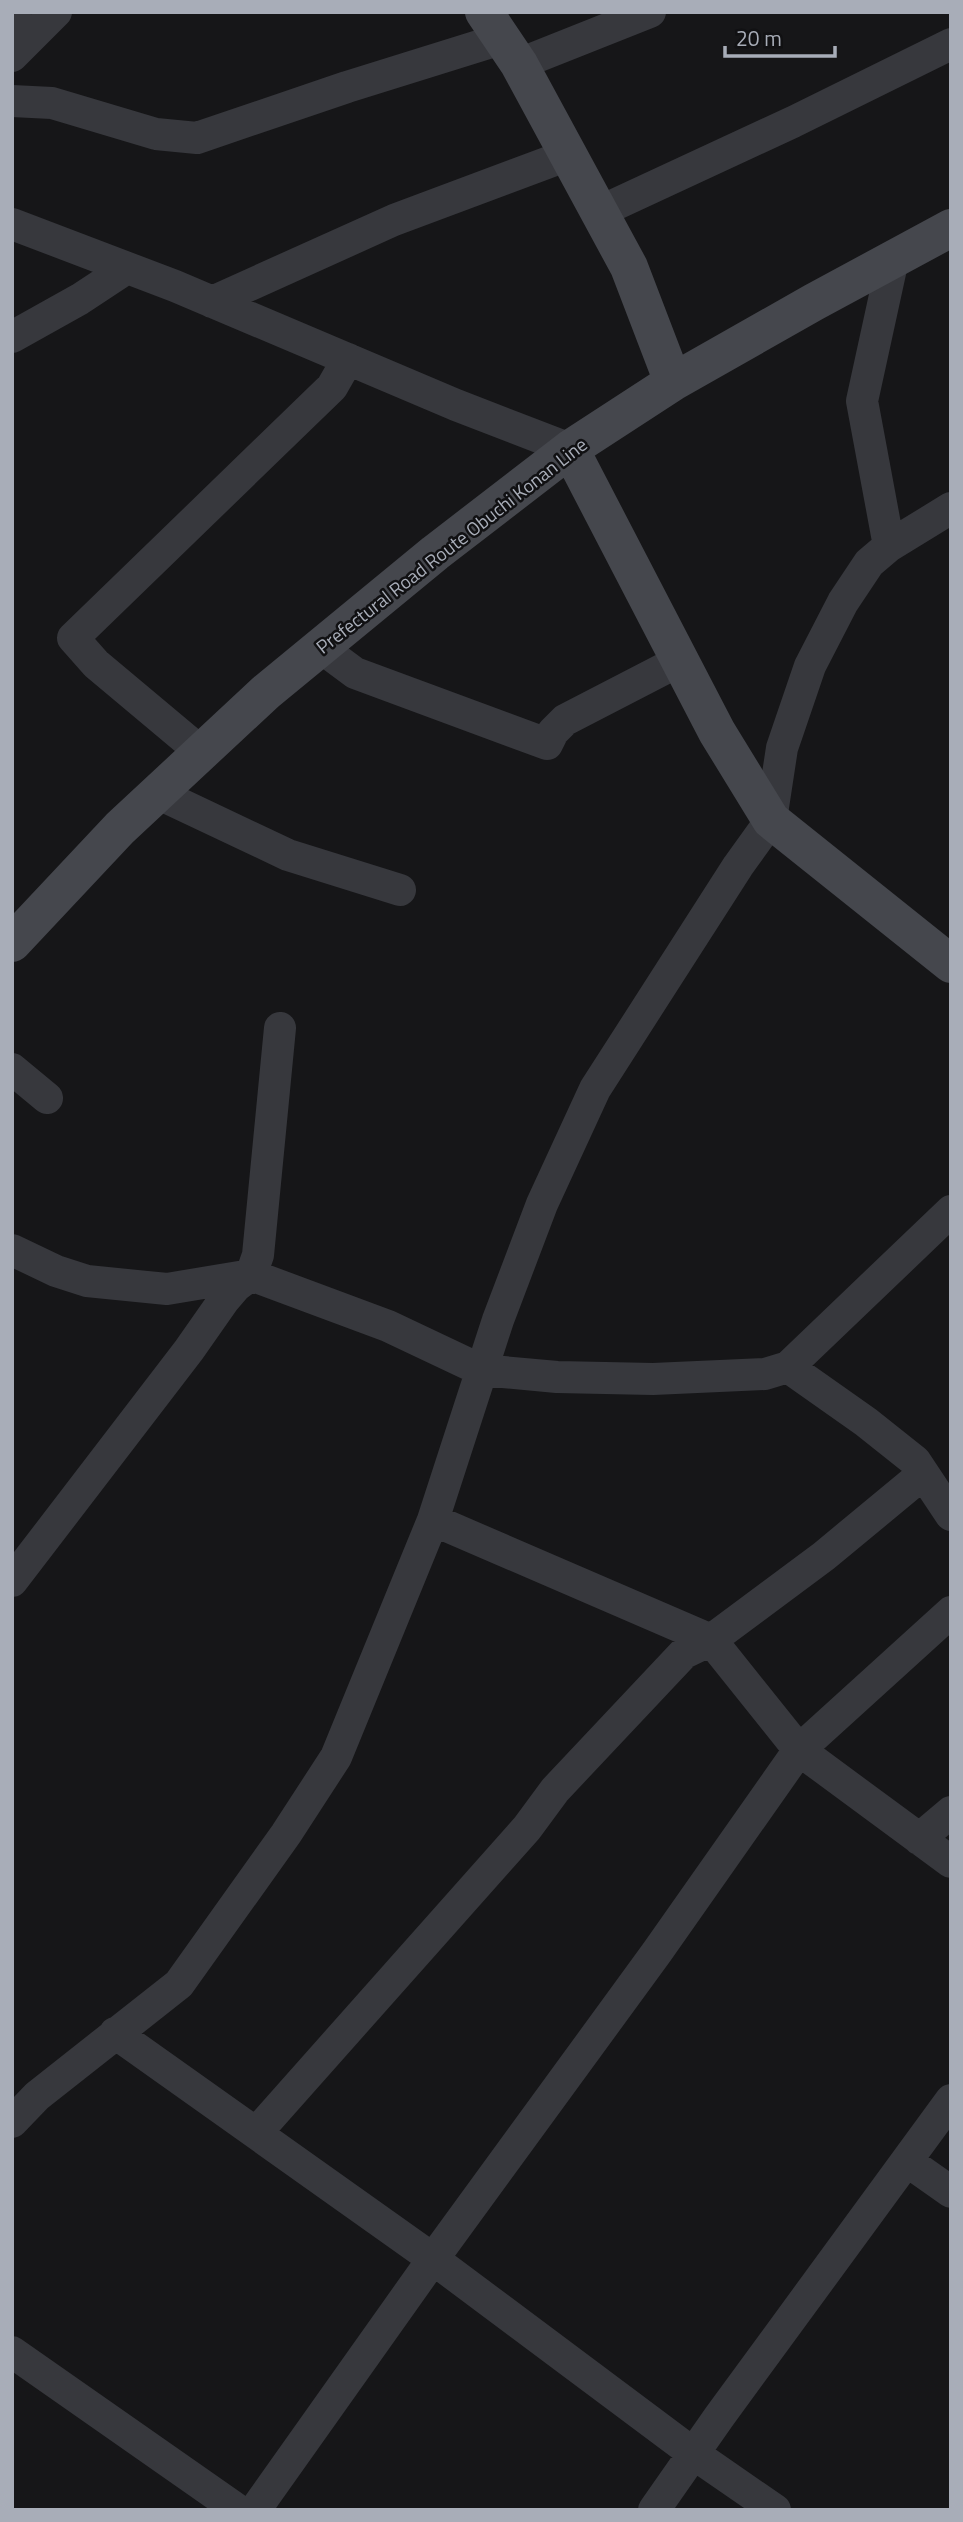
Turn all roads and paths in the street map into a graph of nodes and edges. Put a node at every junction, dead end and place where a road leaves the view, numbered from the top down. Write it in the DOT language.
graph roads {
  1 [pos="15,12"];
  2 [pos="56,12"];
  3 [pos="650,12"];
  4 [pos="12,39"];
  5 [pos="502,39"];
  6 [pos="951,44"];
  7 [pos="12,56"];
  8 [pos="12,102"];
  9 [pos="568,155"];
  10 [pos="599,212"];
  11 [pos="12,224"];
  12 [pos="951,228"];
  13 [pos="893,259"];
  14 [pos="127,268"];
  15 [pos="212,302"];
  16 [pos="12,337"];
  17 [pos="348,359"];
  18 [pos="673,382"];
  19 [pos="570,449"];
  20 [pos="951,508"];
  21 [pos="889,546"];
  22 [pos="320,647"];
  23 [pos="681,660"];
  24 [pos="201,752"];
  25 [pos="157,793"];
  26 [pos="771,820"];
  27 [pos="400,890"];
  28 [pos="12,943"];
  29 [pos="951,964"];
  30 [pos="280,1028"];
  31 [pos="12,1069"];
  32 [pos="47,1098"];
  33 [pos="951,1211"];
  34 [pos="12,1250"];
  35 [pos="251,1275"];
  36 [pos="788,1367"];
  37 [pos="481,1370"];
  38 [pos="923,1474"];
  39 [pos="951,1515"];
  40 [pos="433,1520"];
  41 [pos="12,1581"];
  42 [pos="951,1612"];
  43 [pos="711,1640"];
  44 [pos="799,1750"];
  45 [pos="951,1812"];
  46 [pos="919,1839"];
  47 [pos="951,1862"];
  48 [pos="115,2033"];
  49 [pos="951,2100"];
  50 [pos="12,2122"];
  51 [pos="256,2133"];
  52 [pos="907,2161"];
  53 [pos="951,2192"];
  54 [pos="433,2259"];
  55 [pos="12,2352"];
  56 [pos="694,2454"];
  57 [pos="238,2510"];
  58 [pos="256,2510"];
  59 [pos="654,2510"];
  60 [pos="775,2510"];
  1 -- 4 [label="street"];
  2 -- 7 [label="street"];
  3 -- 5 [label="street"];
  5 -- 8 [label="street"];
  5 -- 9 [label="main road"];
  6 -- 10 [label="street"];
  9 -- 10 [label="main road"];
  9 -- 15 [label="street"];
  10 -- 18 [label="main road"];
  11 -- 14 [label="street"];
  12 -- 13 [label="main road, Prefectural Road Route Obuchi Konan Line"];
  13 -- 18 [label="main road, Prefectural Road Route Obuchi Konan Line"];
  13 -- 21 [label="street"];
  14 -- 15 [label="street"];
  14 -- 16 [label="street"];
  15 -- 17 [label="street"];
  17 -- 19 [label="street"];
  17 -- 24 [label="street"];
  18 -- 19 [label="main road, Prefectural Road Route Obuchi Konan Line"];
  19 -- 22 [label="main road, Prefectural Road Route Obuchi Konan Line"];
  19 -- 23 [label="main road"];
  20 -- 21 [label="street"];
  21 -- 26 [label="street"];
  22 -- 23 [label="street"];
  22 -- 24 [label="main road, Prefectural Road Route Obuchi Konan Line"];
  23 -- 26 [label="main road"];
  24 -- 25 [label="main road, Prefectural Road Route Obuchi Konan Line"];
  25 -- 27 [label="street"];
  25 -- 28 [label="main road, Prefectural Road Route Obuchi Konan Line"];
  26 -- 29 [label="main road"];
  26 -- 37 [label="street"];
  30 -- 35 [label="street"];
  31 -- 32 [label="street"];
  33 -- 36 [label="street"];
  34 -- 35 [label="street"];
  35 -- 37 [label="street"];
  35 -- 41 [label="street"];
  36 -- 37 [label="street"];
  36 -- 38 [label="street"];
  37 -- 40 [label="street"];
  38 -- 39 [label="street"];
  38 -- 43 [label="street"];
  40 -- 43 [label="street"];
  40 -- 48 [label="street"];
  42 -- 44 [label="street"];
  43 -- 44 [label="street"];
  43 -- 51 [label="street"];
  44 -- 46 [label="street"];
  44 -- 54 [label="street"];
  45 -- 46 [label="street"];
  46 -- 47 [label="street"];
  48 -- 50 [label="street"];
  48 -- 51 [label="street"];
  49 -- 52 [label="street"];
  51 -- 54 [label="street"];
  52 -- 53 [label="street"];
  52 -- 56 [label="street"];
  54 -- 56 [label="street"];
  54 -- 58 [label="street"];
  55 -- 57 [label="street"];
  56 -- 59 [label="street"];
  56 -- 60 [label="street"];
}
